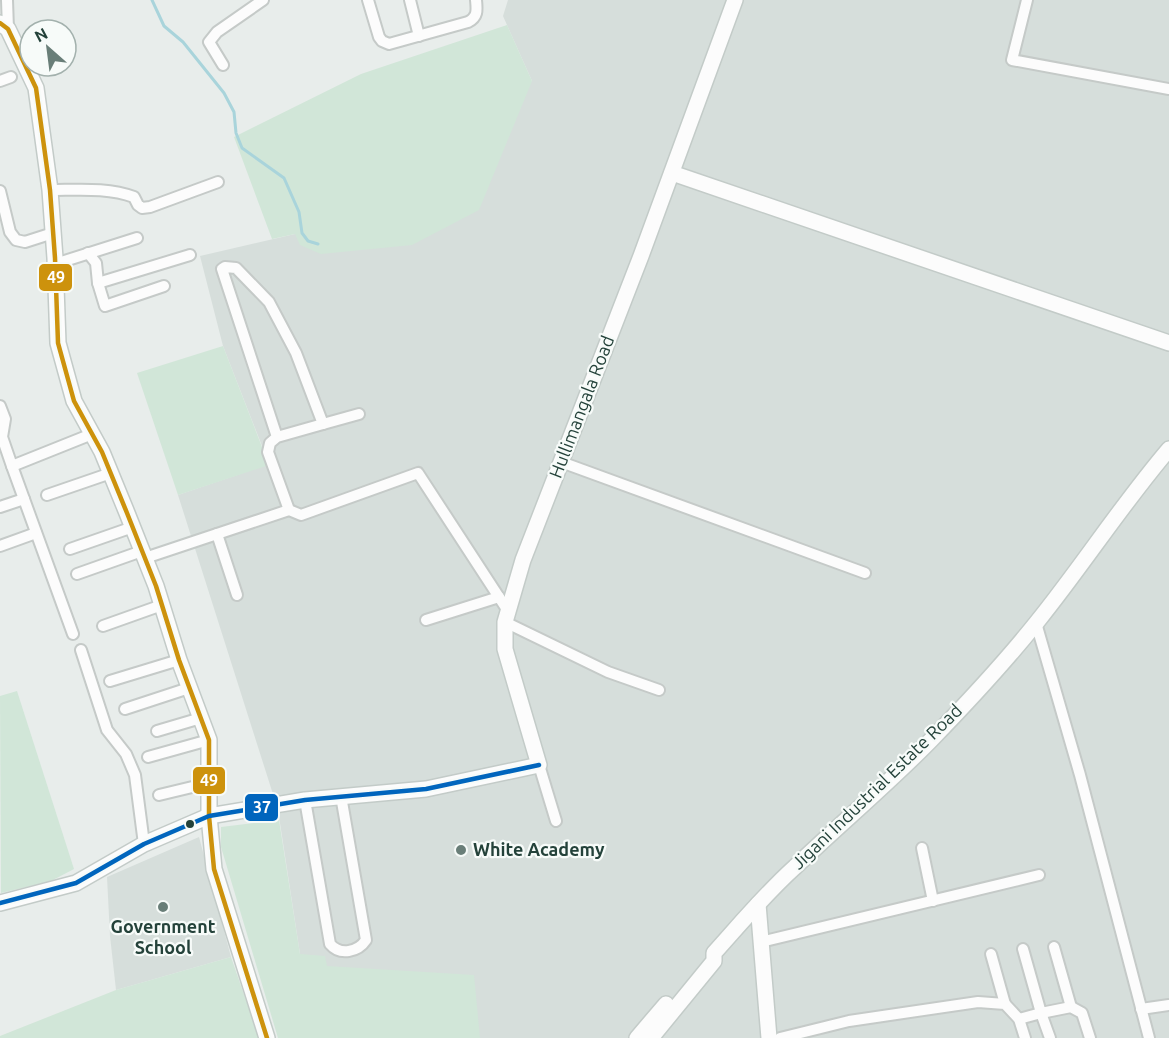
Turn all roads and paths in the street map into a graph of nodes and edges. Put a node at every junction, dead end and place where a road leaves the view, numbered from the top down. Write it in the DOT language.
graph roads {
  1 [pos="7,0"];
  2 [pos="262,0"];
  3 [pos="368,0"];
  4 [pos="410,0"];
  5 [pos="476,0"];
  6 [pos="735,0"];
  7 [pos="1027,0"];
  8 [pos="4,26"];
  9 [pos="419,36"];
  10 [pos="223,65"];
  11 [pos="1169,89"];
  12 [pos="672,173"];
  13 [pos="218,182"];
  14 [pos="50,190"];
  15 [pos="0,191"];
  16 [pos="53,233"];
  17 [pos="138,238"];
  18 [pos="88,253"];
  19 [pos="190,255"];
  20 [pos="56,264"];
  21 [pos="98,283"];
  22 [pos="164,286"];
  23 [pos="1169,343"];
  24 [pos="0,406"];
  25 [pos="359,414"];
  26 [pos="323,424"];
  27 [pos="92,434"];
  28 [pos="1,437"];
  29 [pos="277,437"];
  30 [pos="1169,449"];
  31 [pos="561,462"];
  32 [pos="12,466"];
  33 [pos="111,473"];
  34 [pos="47,495"];
  35 [pos="24,499"];
  36 [pos="0,507"];
  37 [pos="289,510"];
  38 [pos="133,527"];
  39 [pos="36,533"];
  40 [pos="217,534"];
  41 [pos="0,546"];
  42 [pos="70,549"];
  43 [pos="143,554"];
  44 [pos="865,573"];
  45 [pos="77,574"];
  46 [pos="237,595"];
  47 [pos="499,597"];
  48 [pos="162,605"];
  49 [pos="507,617"];
  50 [pos="426,620"];
  51 [pos="1036,623"];
  52 [pos="104,626"];
  53 [pos="73,634"];
  54 [pos="81,650"];
  55 [pos="179,660"];
  56 [pos="110,681"];
  57 [pos="189,688"];
  58 [pos="659,690"];
  59 [pos="125,709"];
  60 [pos="201,718"];
  61 [pos="157,731"];
  62 [pos="209,740"];
  63 [pos="148,757"];
  64 [pos="539,765"];
  65 [pos="209,783"];
  66 [pos="159,795"];
  67 [pos="340,796"];
  68 [pos="305,800"];
  69 [pos="209,816"];
  70 [pos="556,821"];
  71 [pos="144,844"];
  72 [pos="922,848"];
  73 [pos="1039,875"];
  74 [pos="933,901"];
  75 [pos="0,903"];
  76 [pos="758,904"];
  77 [pos="761,942"];
  78 [pos="1054,947"];
  79 [pos="1023,950"];
  80 [pos="714,952"];
  81 [pos="991,954"];
  82 [pos="1005,1004"];
  83 [pos="1169,1005"];
  84 [pos="1071,1007"];
  85 [pos="1141,1009"];
  86 [pos="1041,1013"];
  87 [pos="1019,1019"];
  88 [pos="267,1038"];
  89 [pos="637,1038"];
  90 [pos="651,1038"];
  91 [pos="769,1038"];
  92 [pos="780,1038"];
  93 [pos="1025,1038"];
  94 [pos="1050,1038"];
  95 [pos="1090,1038"];
  96 [pos="1149,1038"];
  1 -- 8 [label="street"];
  2 -- 10 [label="street"];
  3 -- 9 [label="street"];
  4 -- 9 [label="street"];
  5 -- 9 [label="street"];
  6 -- 12 [label="street, Hullimangala Road"];
  7 -- 11 [label="street"];
  8 -- 14 [label="street"];
  12 -- 23 [label="street"];
  12 -- 31 [label="street, Hullimangala Road"];
  13 -- 14 [label="street"];
  14 -- 16 [label="street"];
  15 -- 16 [label="street"];
  16 -- 20 [label="street"];
  17 -- 18 [label="street"];
  18 -- 20 [label="street"];
  18 -- 21 [label="street"];
  19 -- 21 [label="street"];
  20 -- 27 [label="street"];
  21 -- 22 [label="street"];
  24 -- 28 [label="street"];
  25 -- 26 [label="street"];
  26 -- 29 [label="street"];
  26 -- 29 [label="street"];
  27 -- 32 [label="street"];
  27 -- 33 [label="street"];
  28 -- 32 [label="street"];
  29 -- 37 [label="street"];
  30 -- 51 [label="street, Jigani Industrial Estate Road"];
  31 -- 44 [label="street"];
  31 -- 49 [label="street, Hullimangala Road"];
  32 -- 35 [label="street"];
  33 -- 34 [label="street"];
  33 -- 38 [label="street"];
  35 -- 36 [label="street"];
  35 -- 39 [label="street"];
  37 -- 40 [label="street"];
  37 -- 47 [label="street"];
  38 -- 42 [label="street"];
  38 -- 43 [label="street"];
  39 -- 41 [label="street"];
  39 -- 53 [label="street"];
  40 -- 43 [label="street"];
  40 -- 46 [label="street"];
  43 -- 45 [label="street"];
  43 -- 48 [label="street"];
  47 -- 49 [label="street"];
  47 -- 50 [label="street"];
  48 -- 52 [label="street"];
  48 -- 55 [label="street"];
  49 -- 58 [label="street"];
  49 -- 64 [label="street, Hullimangala Road"];
  51 -- 76 [label="street, Jigani Industrial Estate Road"];
  51 -- 85 [label="street"];
  54 -- 71 [label="street"];
  55 -- 56 [label="street"];
  55 -- 57 [label="street"];
  57 -- 59 [label="street"];
  57 -- 60 [label="street"];
  60 -- 61 [label="street"];
  60 -- 62 [label="street"];
  62 -- 63 [label="street"];
  62 -- 65 [label="street"];
  64 -- 67 [label="street"];
  64 -- 70 [label="street, Hullimangala Road"];
  65 -- 66 [label="street"];
  65 -- 69 [label="street"];
  67 -- 68 [label="street"];
  67 -- 68 [label="street"];
  68 -- 69 [label="street"];
  69 -- 71 [label="street"];
  69 -- 88 [label="street"];
  71 -- 75 [label="street"];
  72 -- 74 [label="street"];
  73 -- 74 [label="street"];
  74 -- 77 [label="street"];
  76 -- 77 [label="street"];
  76 -- 80 [label="street, Jigani Industrial Estate Road"];
  77 -- 91 [label="street"];
  78 -- 84 [label="street"];
  79 -- 86 [label="street"];
  80 -- 89 [label="street"];
  80 -- 90 [label="street, Jigani Industrial Estate Road"];
  81 -- 82 [label="street"];
  82 -- 87 [label="street"];
  82 -- 92 [label="street"];
  83 -- 85 [label="street"];
  84 -- 86 [label="street"];
  84 -- 95 [label="street"];
  85 -- 96 [label="street"];
  86 -- 87 [label="street"];
  86 -- 94 [label="street"];
  87 -- 93 [label="street"];
}
